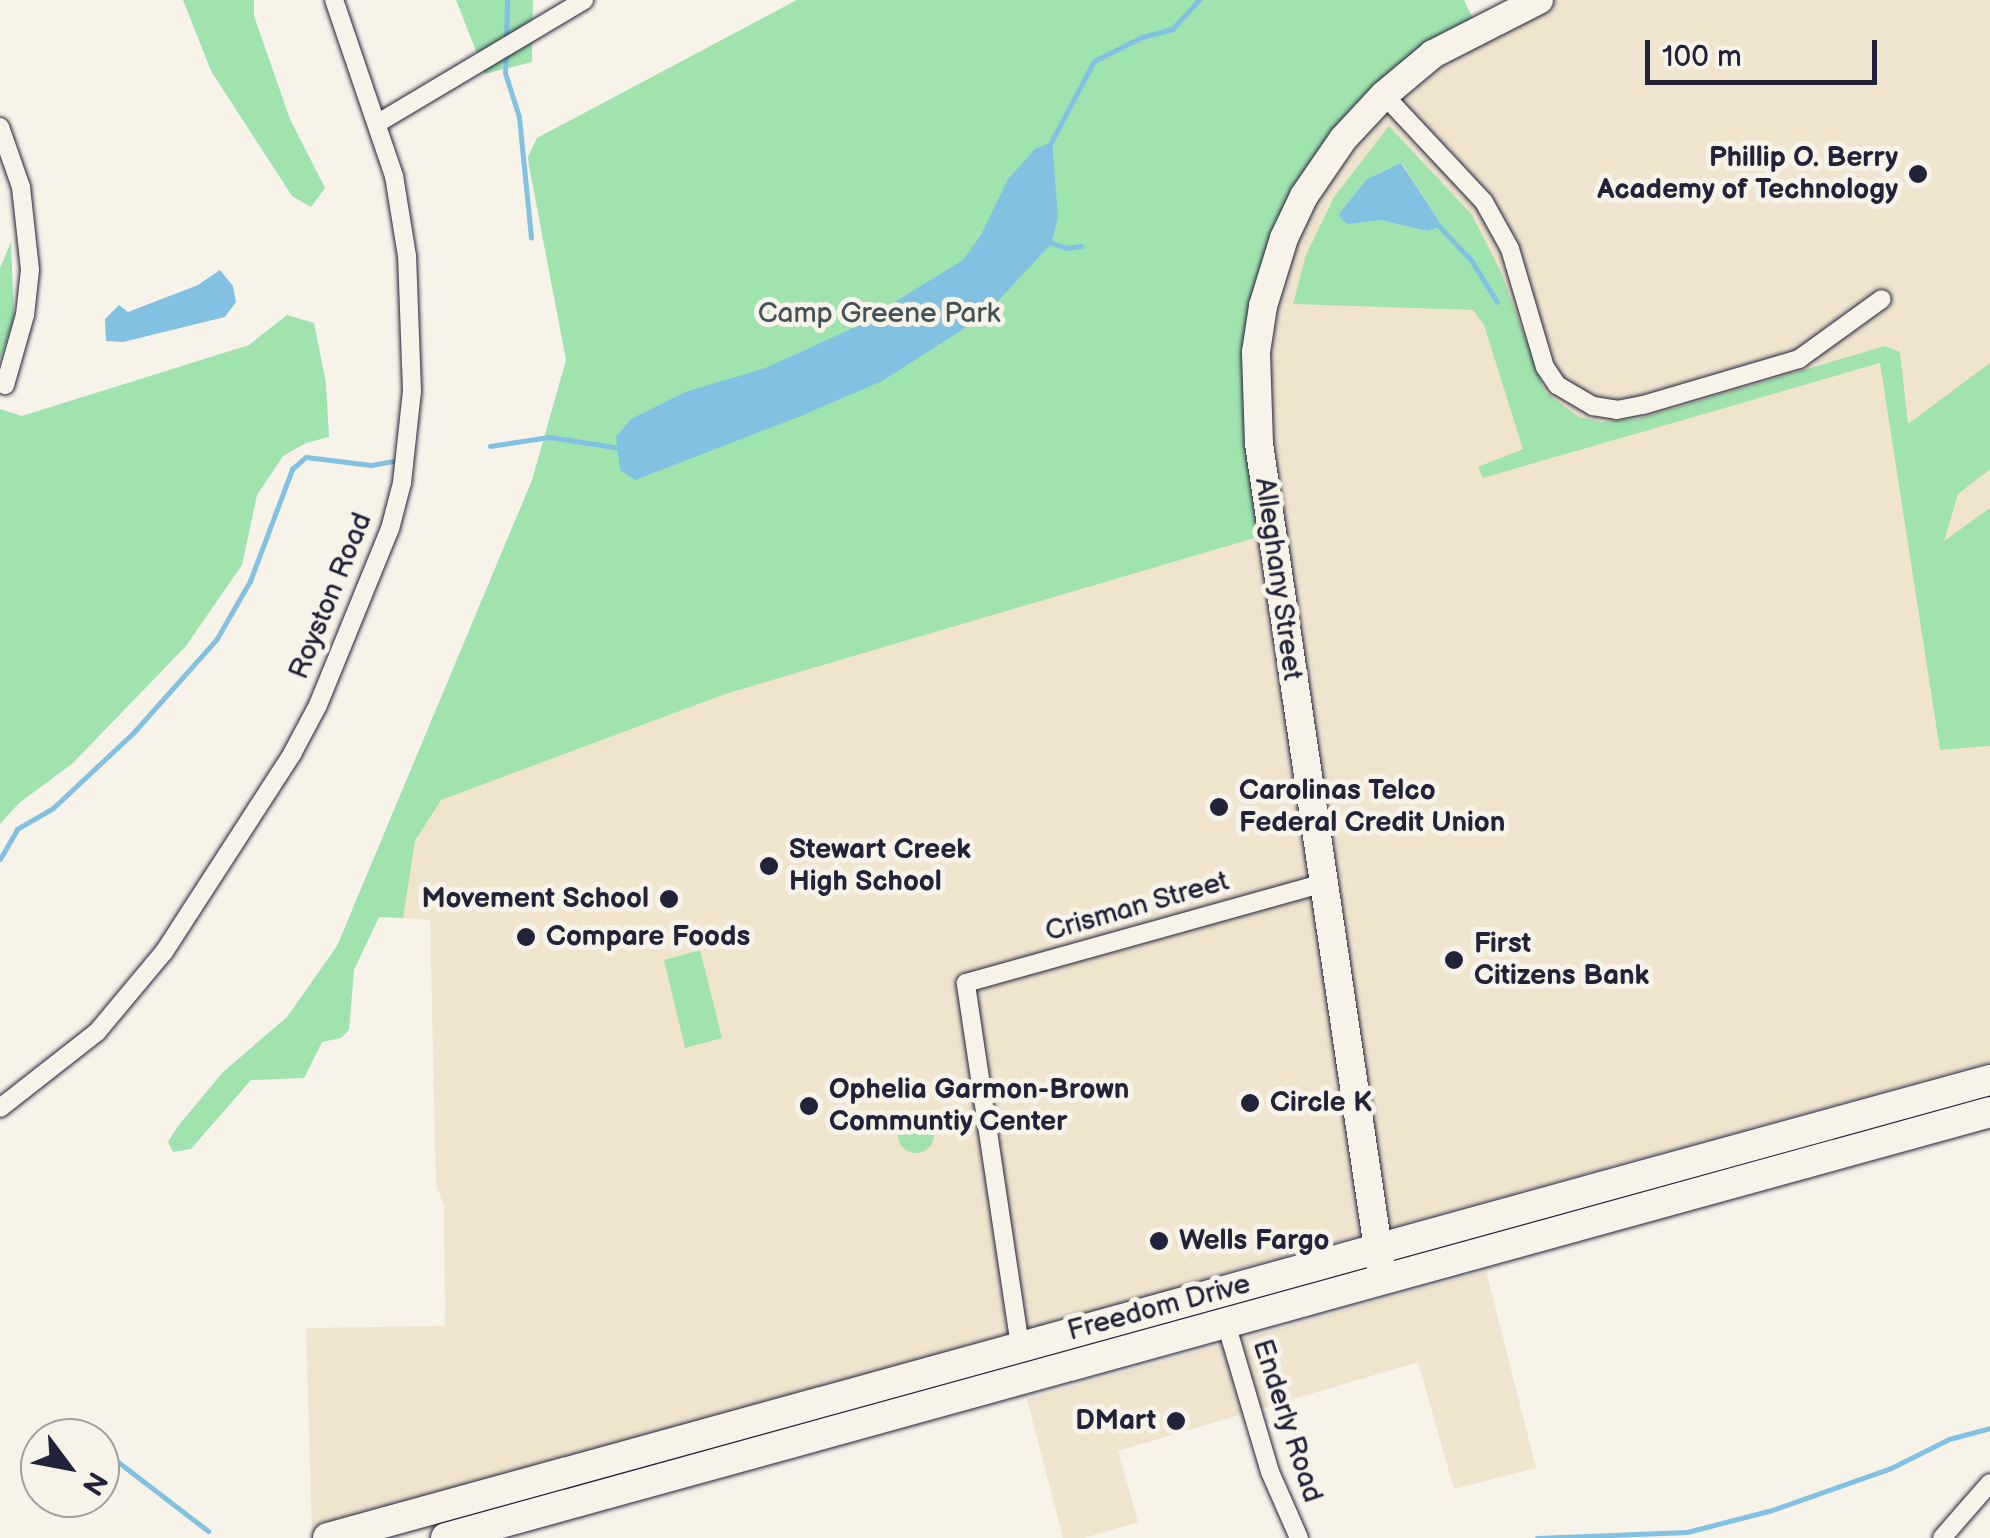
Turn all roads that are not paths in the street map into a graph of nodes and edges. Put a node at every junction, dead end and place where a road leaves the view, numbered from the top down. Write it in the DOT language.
graph roads {
  1 [pos="334,0"];
  2 [pos="584,0"];
  3 [pos="1540,0"];
  4 [pos="1384,95"];
  5 [pos="378,122"];
  6 [pos="0,127"];
  7 [pos="1882,299"];
  8 [pos="5,384"];
  9 [pos="1324,884"];
  10 [pos="1981,1082"];
  11 [pos="0,1108"];
  12 [pos="1984,1114"];
  13 [pos="1376,1246"];
  14 [pos="1383,1277"];
  15 [pos="1225,1320"];
  16 [pos="1020,1346"];
  17 [pos="870,1419"];
  18 [pos="578,1469"];
  19 [pos="1990,1483"];
  20 [pos="460,1534"];
  21 [pos="328,1538"];
  22 [pos="1299,1538"];
  23 [pos="1942,1538"];
  1 -- 5 [label="street, Royston Road"];
  2 -- 5 [label="street"];
  3 -- 4 [label="street, Alleghany Street"];
  4 -- 7 [label="street"];
  4 -- 9 [label="street, Alleghany Street"];
  5 -- 11 [label="street, Royston Road"];
  6 -- 8 [label="street"];
  9 -- 13 [label="street, Alleghany Street"];
  9 -- 16 [label="street, Crisman Street"];
  10 -- 12 [label="main road"];
  10 -- 13 [label="main road, Freedom Drive"];
  12 -- 14 [label="main road, Freedom Drive"];
  13 -- 14 [label="street, Alleghany Street"];
  13 -- 16 [label="main road, Freedom Drive"];
  14 -- 15 [label="main road, Freedom Drive"];
  15 -- 17 [label="main road, Freedom Drive"];
  15 -- 22 [label="street, Enderly Road"];
  16 -- 17 [label="main road"];
  16 -- 18 [label="main road, Freedom Drive"];
  17 -- 20 [label="main road, Freedom Drive"];
  18 -- 20 [label="main road"];
  18 -- 21 [label="main road, Freedom Drive"];
  19 -- 23 [label="street"];
}
